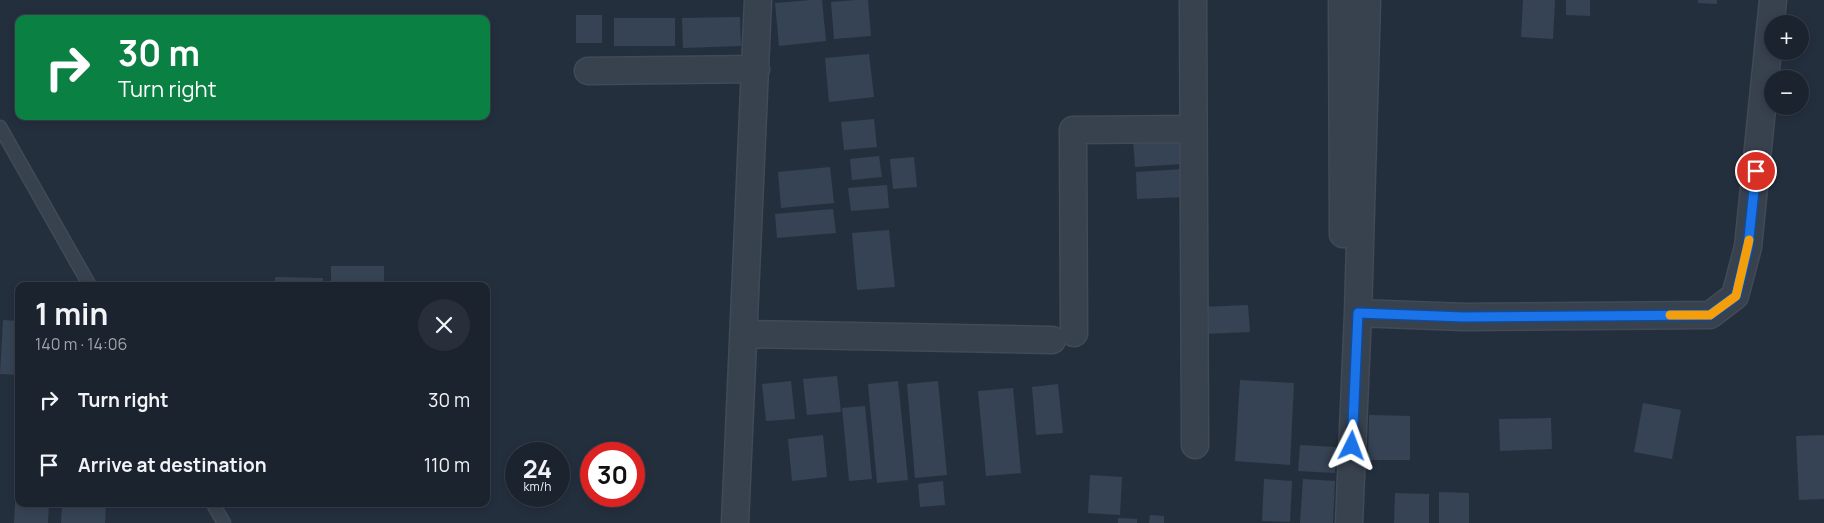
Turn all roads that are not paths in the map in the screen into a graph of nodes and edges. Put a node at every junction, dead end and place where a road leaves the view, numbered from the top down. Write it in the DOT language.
graph roads {
  1 [pos="758,0"];
  2 [pos="1193,0"];
  3 [pos="1342,0"];
  4 [pos="1367,0"];
  5 [pos="1773,0"];
  6 [pos="756,69"];
  7 [pos="588,71"];
  8 [pos="0,128"];
  9 [pos="1193,129"];
  10 [pos="1343,235"];
  11 [pos="88,282"];
  12 [pos="1358,313"];
  13 [pos="744,334"];
  14 [pos="1195,445"];
  15 [pos="215,507"];
  16 [pos="224,523"];
  17 [pos="736,523"];
  18 [pos="1349,523"];
  1 -- 6 [label="street"];
  2 -- 9 [label="street"];
  3 -- 10 [label="street"];
  4 -- 12 [label="street"];
  5 -- 12 [label="street"];
  6 -- 7 [label="street"];
  6 -- 13 [label="street"];
  8 -- 11 [label="lane"];
  9 -- 13 [label="street"];
  9 -- 14 [label="street"];
  12 -- 18 [label="street"];
  13 -- 17 [label="street"];
  15 -- 16 [label="lane"];
}
